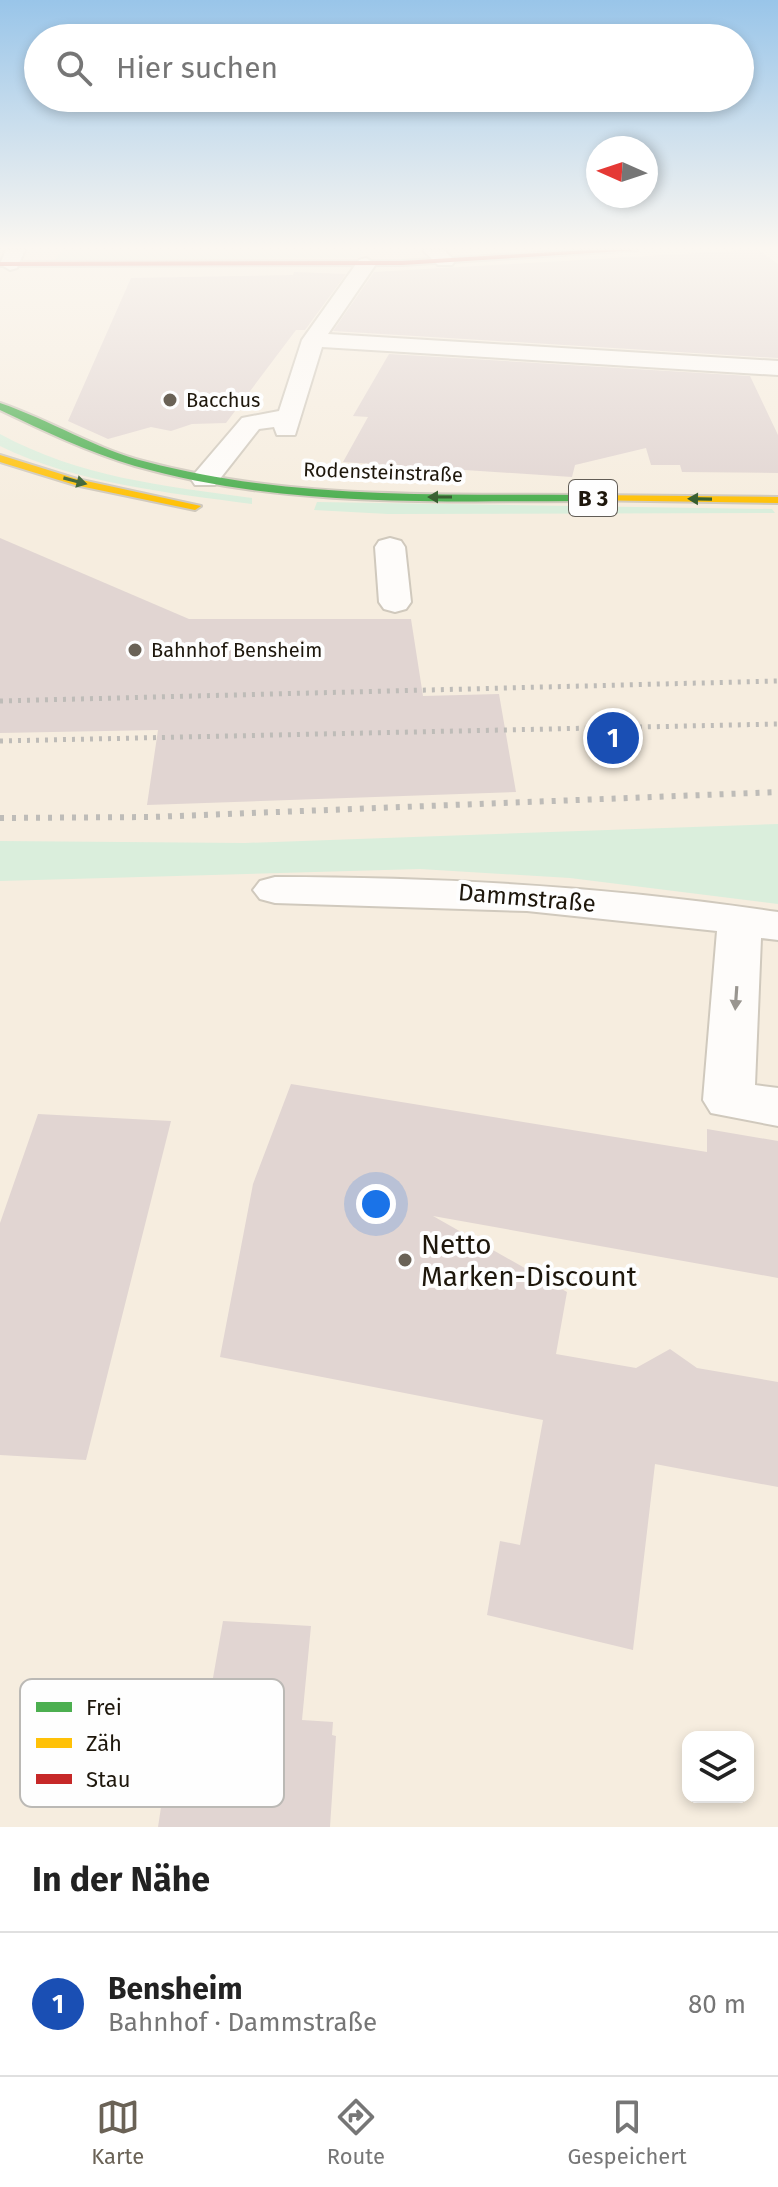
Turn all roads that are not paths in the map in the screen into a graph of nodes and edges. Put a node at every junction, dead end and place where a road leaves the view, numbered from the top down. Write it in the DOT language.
graph roads {
  1 [pos="316,335"];
  2 [pos="313,340"];
  3 [pos="778,368"];
  4 [pos="0,406"];
  5 [pos="0,458"];
  6 [pos="205,479"];
  7 [pos="778,500"];
  8 [pos="214,509"];
  9 [pos="390,547"];
  10 [pos="395,602"];
  11 [pos="275,890"];
  12 [pos="759,923"];
  13 [pos="778,1107"];
  1 -- 2 [label="street"];
  2 -- 3 [label="street"];
  2 -- 6 [label="street"];
  4 -- 6 [label="main road, Rodensteinstraße / B 3"];
  5 -- 8 [label="main road, one-way"];
  7 -- 6 [label="main road, Rodensteinstraße / B 3, one-way"];
  9 -- 10 [label="street"];
  11 -- 12 [label="street, Dammstraße"];
  12 -- 13 [label="street, one-way"];
}
